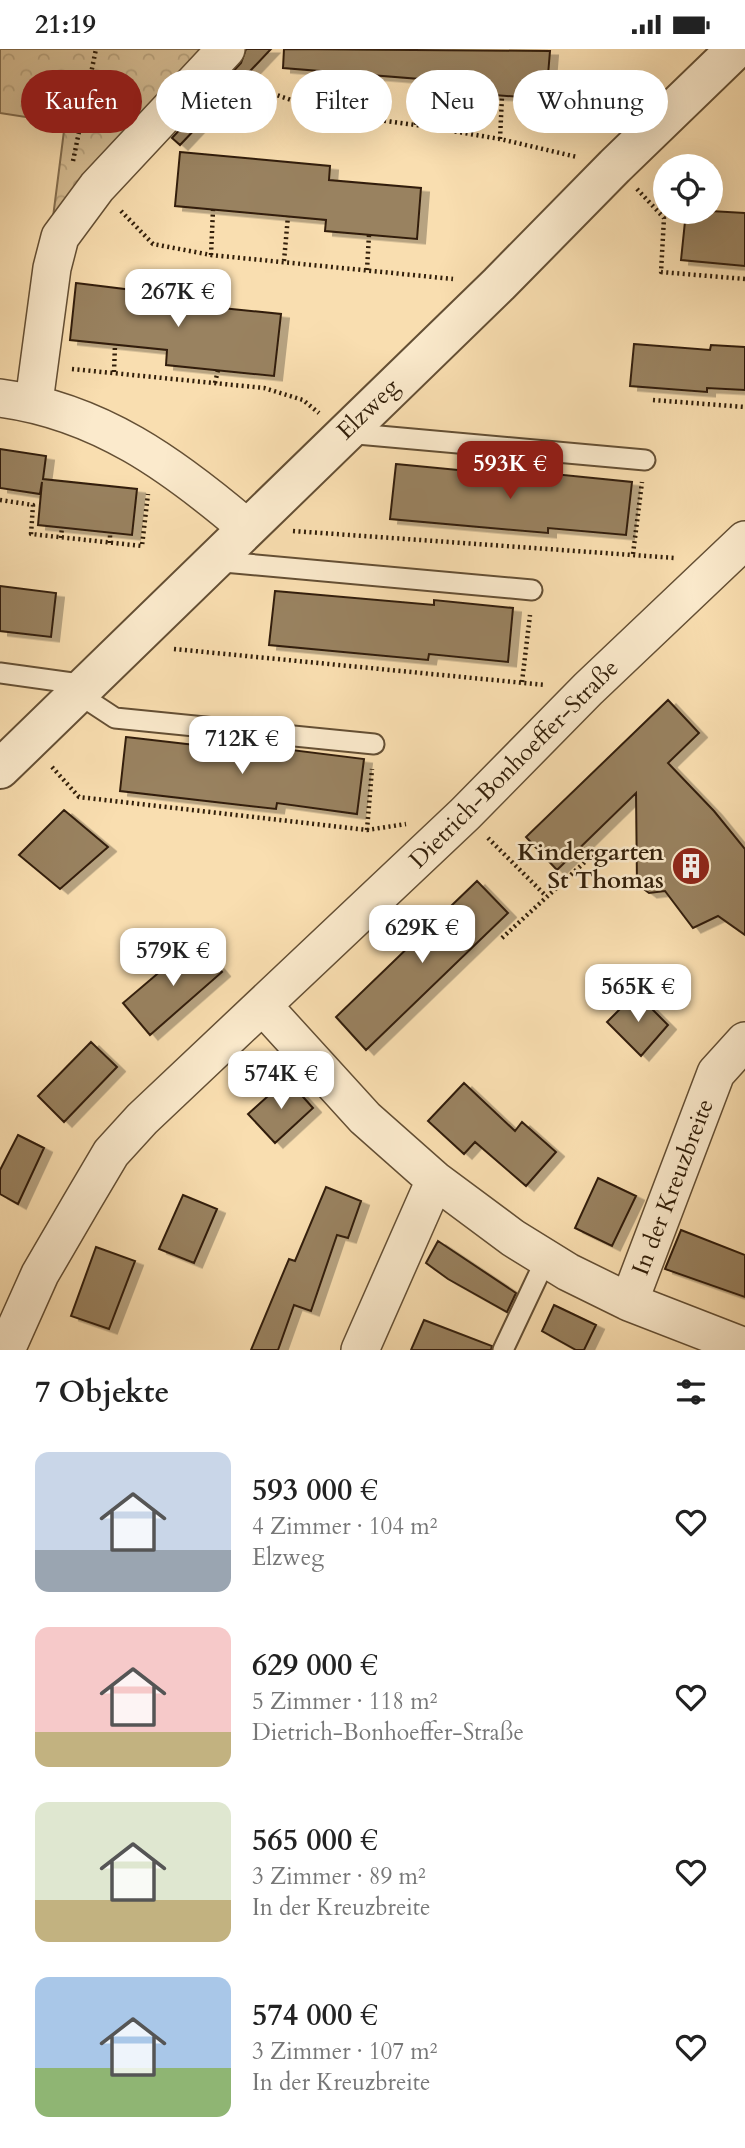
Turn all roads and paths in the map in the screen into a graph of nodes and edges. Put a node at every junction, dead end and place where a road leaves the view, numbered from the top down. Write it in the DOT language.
graph roads {
  1 [pos="96,49"];
  2 [pos="736,49"];
  3 [pos="226,50"];
  4 [pos="502,96"];
  5 [pos="291,100"];
  6 [pos="464,133"];
  7 [pos="500,139"];
  8 [pos="615,166"];
  9 [pos="84,180"];
  10 [pos="213,210"];
  11 [pos="288,216"];
  12 [pos="664,224"];
  13 [pos="369,235"];
  14 [pos="211,255"];
  15 [pos="284,261"];
  16 [pos="367,270"];
  17 [pos="745,279"];
  18 [pos="499,284"];
  19 [pos="115,345"];
  20 [pos="218,370"];
  21 [pos="114,372"];
  22 [pos="215,383"];
  23 [pos="25,389"];
  24 [pos="653,400"];
  25 [pos="745,407"];
  26 [pos="344,432"];
  27 [pos="152,454"];
  28 [pos="645,460"];
  29 [pos="0,500"];
  30 [pos="639,504"];
  31 [pos="62,527"];
  32 [pos="247,528"];
  33 [pos="110,533"];
  34 [pos="61,538"];
  35 [pos="110,543"];
  36 [pos="734,551"];
  37 [pos="633,554"];
  38 [pos="212,561"];
  39 [pos="532,590"];
  40 [pos="528,629"];
  41 [pos="128,645"];
  42 [pos="0,673"];
  43 [pos="522,683"];
  44 [pos="82,689"];
  45 [pos="588,689"];
  46 [pos="27,741"];
  47 [pos="374,744"];
  48 [pos="0,769"];
  49 [pos="370,791"];
  50 [pos="465,814"];
  51 [pos="367,830"];
  52 [pos="599,849"];
  53 [pos="546,896"];
  54 [pos="502,938"];
  55 [pos="263,1006"];
  56 [pos="745,1041"];
  57 [pos="435,1179"];
  58 [pos="546,1259"];
  59 [pos="629,1302"];
  60 [pos="745,1347"];
  61 [pos="6,1350"];
  62 [pos="360,1350"];
  63 [pos="503,1350"];
  1 -- 9 [label="path"];
  2 -- 8 [label="street, Elzweg"];
  3 -- 5 [label="path"];
  3 -- 9 [label="street"];
  4 -- 7 [label="path"];
  6 -- 7 [label="path"];
  7 -- 8 [label="path"];
  8 -- 18 [label="street, Elzweg"];
  9 -- 14 [label="path"];
  9 -- 23 [label="street"];
  10 -- 14 [label="path"];
  11 -- 15 [label="path"];
  12 -- 17 [label="path"];
  13 -- 16 [label="path"];
  14 -- 15 [label="path"];
  15 -- 16 [label="path"];
  16 -- 18 [label="path"];
  18 -- 26 [label="street, Elzweg"];
  19 -- 21 [label="path"];
  20 -- 22 [label="path"];
  21 -- 22 [label="path"];
  21 -- 23 [label="path"];
  22 -- 26 [label="path"];
  23 -- 27 [label="street"];
  24 -- 25 [label="path"];
  26 -- 28 [label="lane"];
  26 -- 32 [label="street, Elzweg"];
  27 -- 32 [label="street"];
  27 -- 35 [label="path"];
  29 -- 34 [label="path"];
  30 -- 37 [label="path"];
  31 -- 34 [label="path"];
  32 -- 37 [label="path"];
  32 -- 38 [label="street, Elzweg"];
  33 -- 35 [label="path"];
  34 -- 35 [label="path"];
  36 -- 37 [label="path"];
  36 -- 45 [label="street, Dietrich-Bonhoeffer-Straße"];
  38 -- 39 [label="lane"];
  38 -- 41 [label="street, Elzweg"];
  40 -- 43 [label="path"];
  41 -- 43 [label="path"];
  41 -- 44 [label="street, Elzweg"];
  42 -- 44 [label="lane"];
  43 -- 45 [label="path"];
  44 -- 46 [label="street, Elzweg"];
  44 -- 47 [label="lane"];
  45 -- 50 [label="street, Dietrich-Bonhoeffer-Straße"];
  46 -- 48 [label="street, Elzweg"];
  46 -- 51 [label="path"];
  49 -- 51 [label="path"];
  50 -- 51 [label="path"];
  50 -- 53 [label="path"];
  50 -- 55 [label="street, Dietrich-Bonhoeffer-Straße"];
  52 -- 53 [label="path"];
  53 -- 54 [label="path"];
  55 -- 57 [label="street, In der Kreuzbreite"];
  55 -- 61 [label="street, Dietrich-Bonhoeffer-Straße"];
  56 -- 59 [label="street, In der Kreuzbreite"];
  57 -- 58 [label="street, In der Kreuzbreite"];
  57 -- 62 [label="street"];
  58 -- 59 [label="street, In der Kreuzbreite"];
  58 -- 63 [label="lane"];
  59 -- 60 [label="street, In der Kreuzbreite"];
}
